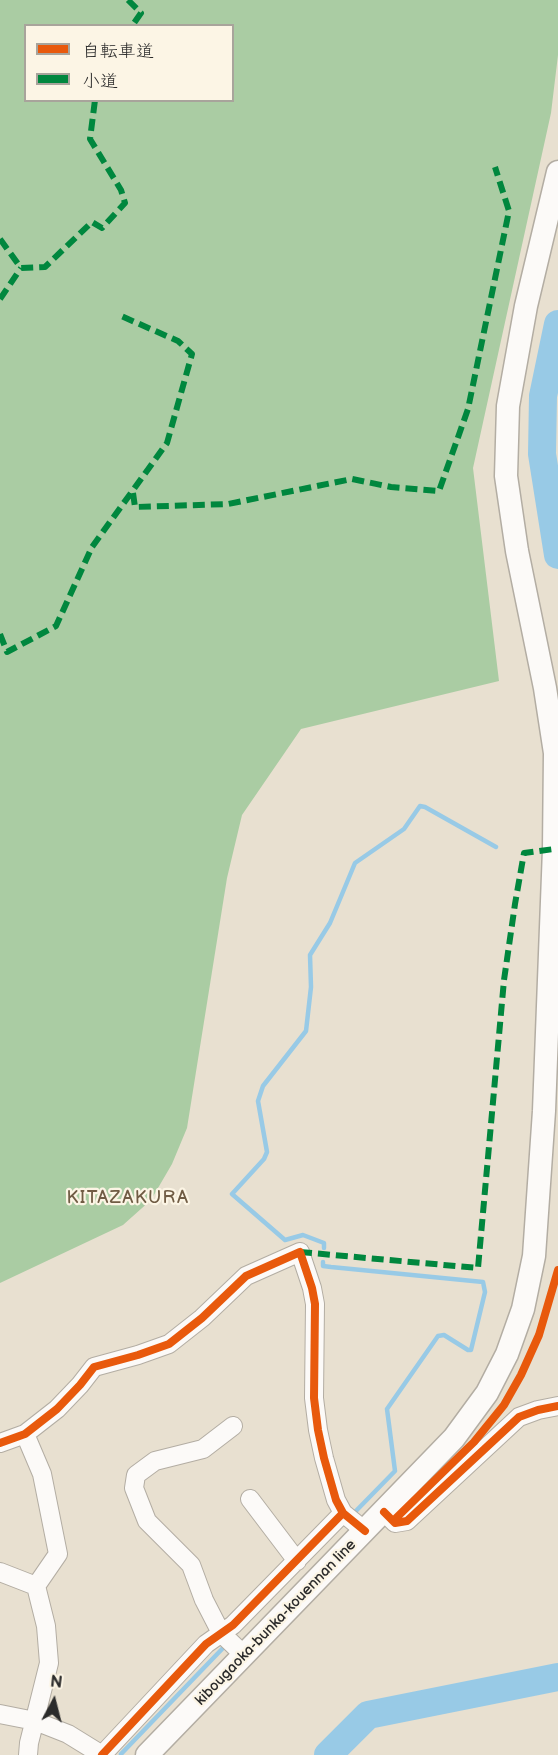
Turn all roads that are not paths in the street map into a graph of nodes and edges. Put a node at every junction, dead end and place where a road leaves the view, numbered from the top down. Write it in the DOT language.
graph roads {
  1 [pos="558,172"];
  2 [pos="551,1111"];
  3 [pos="558,1406"];
  4 [pos="233,1426"];
  5 [pos="25,1434"];
  6 [pos="0,1443"];
  7 [pos="250,1499"];
  8 [pos="384,1512"];
  9 [pos="343,1513"];
  10 [pos="365,1532"];
  11 [pos="297,1561"];
  12 [pos="0,1572"];
  13 [pos="36,1586"];
  14 [pos="221,1633"];
  15 [pos="244,1655"];
  16 [pos="0,1714"];
  17 [pos="36,1721"];
  18 [pos="28,1755"];
  19 [pos="102,1755"];
  20 [pos="147,1755"];
  1 -- 2 [label="main road, kibougaoka-bunka-kouennan line"];
  2 -- 8 [label="main road, kibougaoka-bunka-kouennan line"];
  3 -- 8 [label="street"];
  4 -- 14 [label="street"];
  5 -- 6 [label="street"];
  5 -- 9 [label="street"];
  5 -- 13 [label="street"];
  7 -- 11 [label="street"];
  8 -- 10 [label="main road, kibougaoka-bunka-kouennan line"];
  9 -- 10 [label="street"];
  9 -- 11 [label="street"];
  10 -- 15 [label="main road, kibougaoka-bunka-kouennan line"];
  11 -- 14 [label="street"];
  12 -- 13 [label="street"];
  13 -- 17 [label="street"];
  14 -- 15 [label="street"];
  14 -- 19 [label="street"];
  15 -- 20 [label="main road, kibougaoka-bunka-kouennan line"];
  16 -- 17 [label="street"];
  17 -- 18 [label="street"];
  17 -- 19 [label="street"];
}
